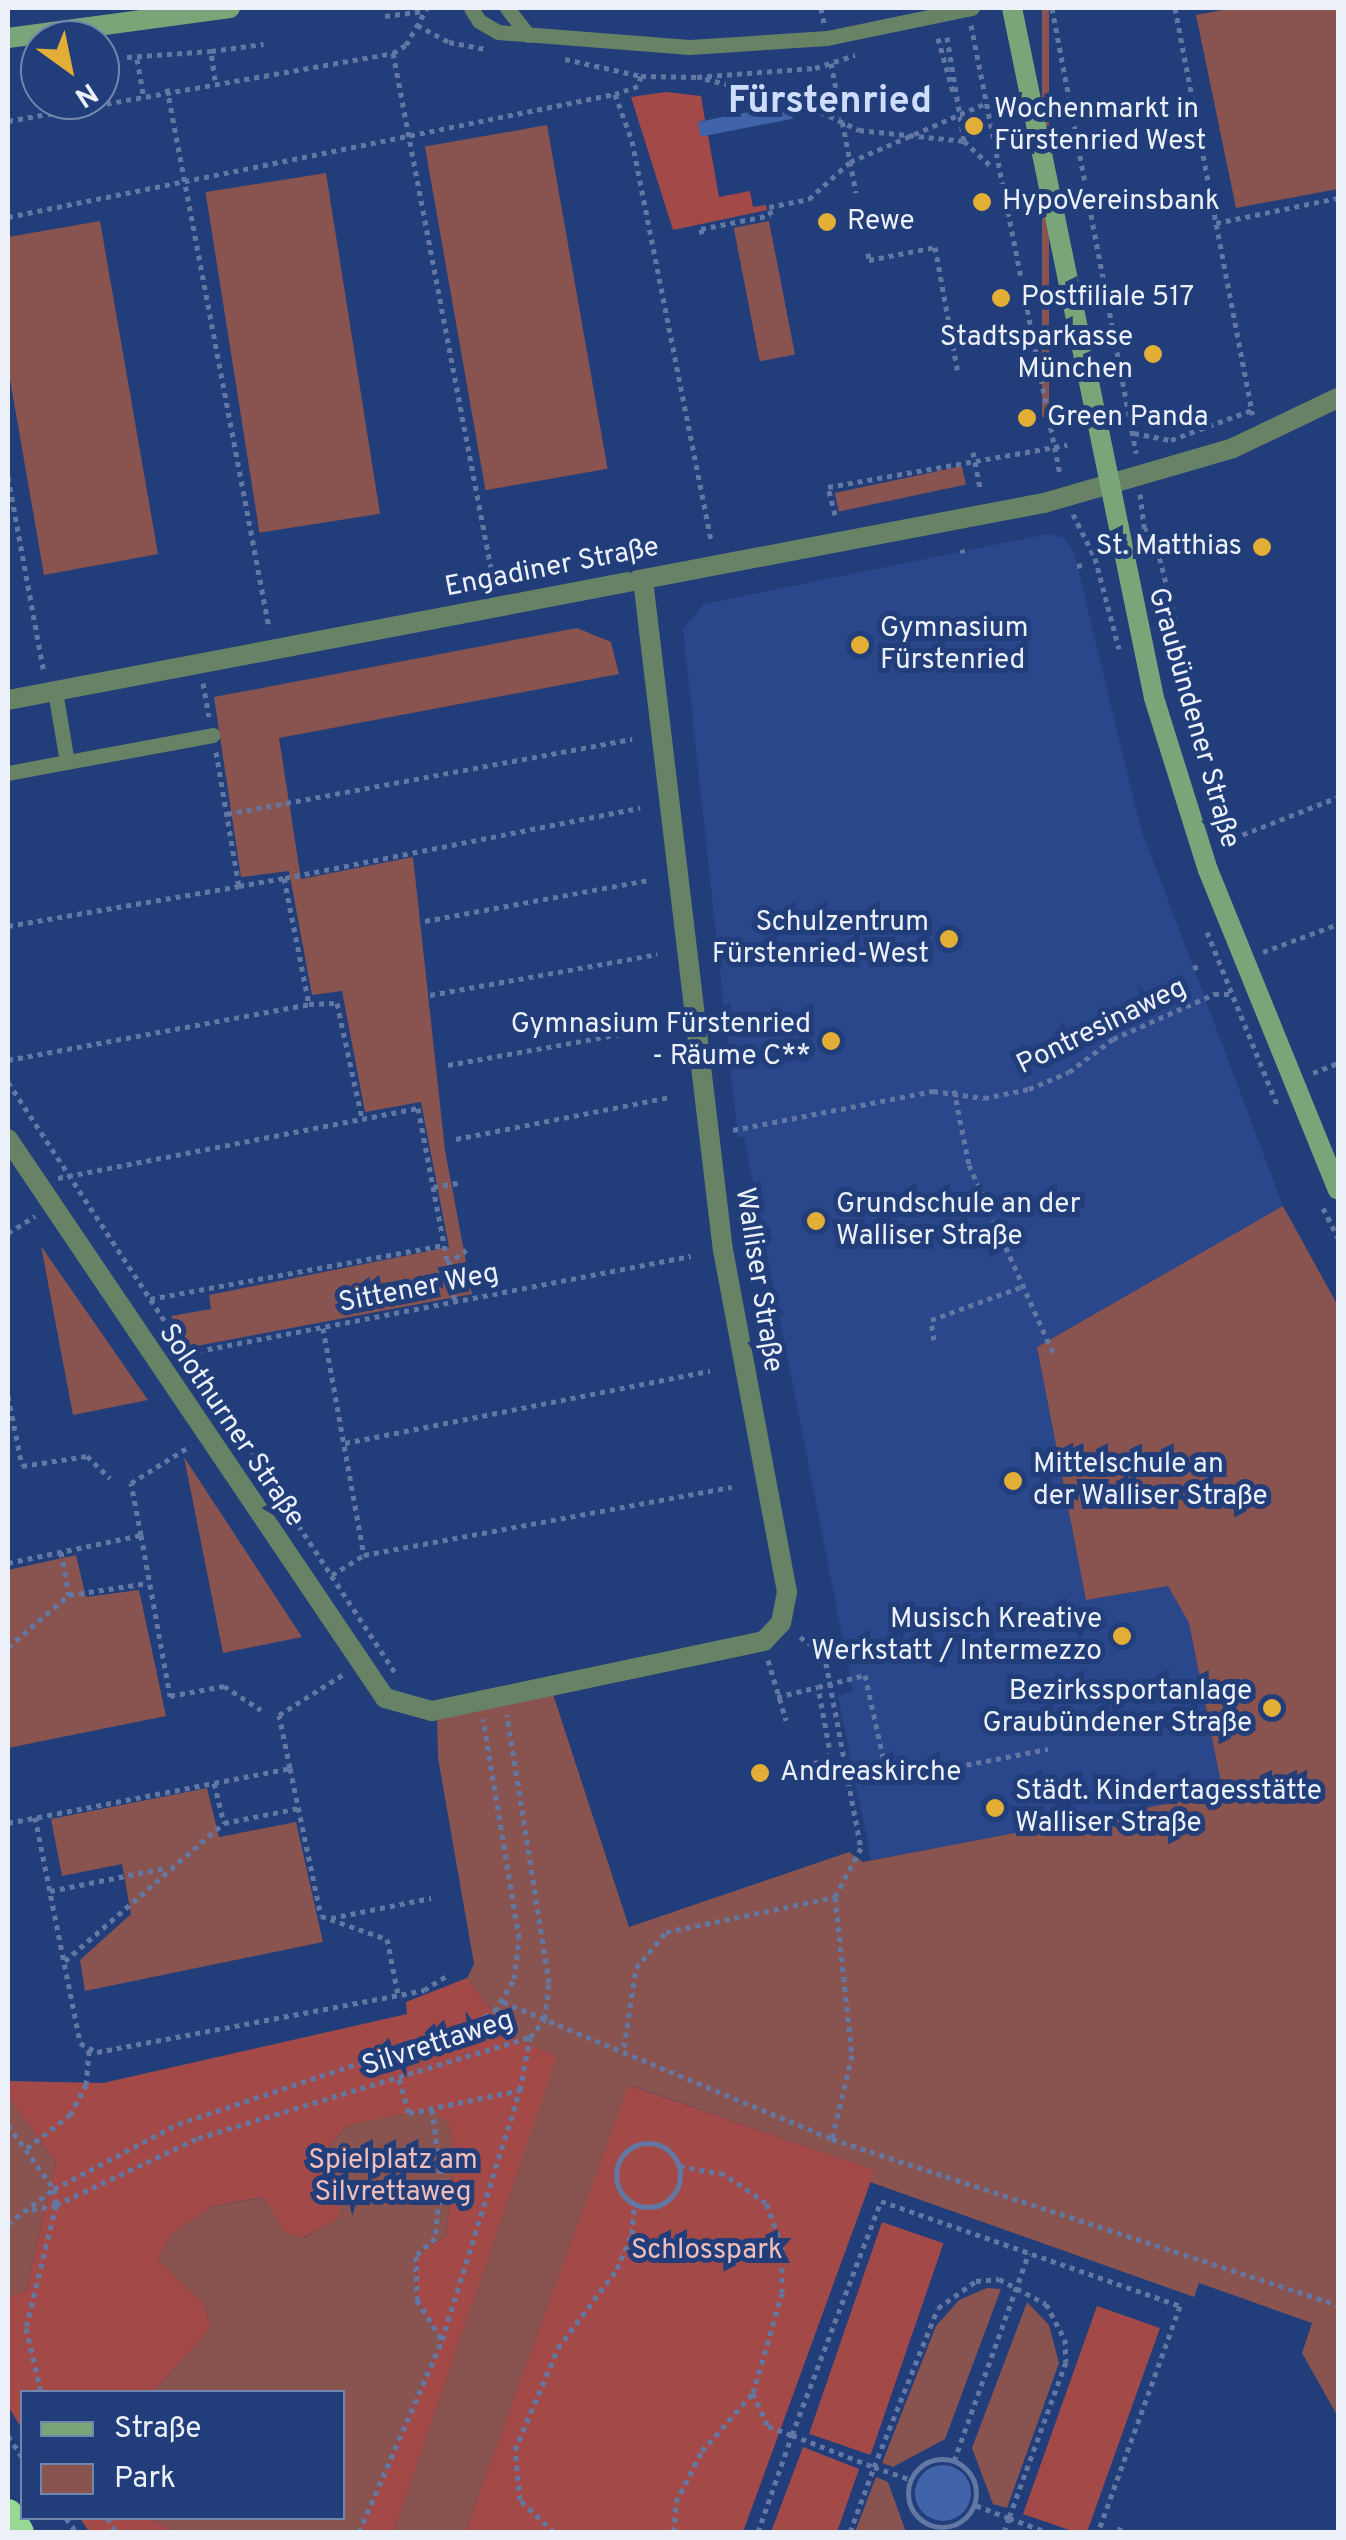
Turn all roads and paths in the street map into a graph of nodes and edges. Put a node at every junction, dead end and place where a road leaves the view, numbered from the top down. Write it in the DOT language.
graph roads {
  1 [pos="230,8"];
  2 [pos="471,8"];
  3 [pos="506,8"];
  4 [pos="822,8"];
  5 [pos="970,8"];
  6 [pos="1012,8"];
  7 [pos="1052,8"];
  8 [pos="1176,8"];
  9 [pos="426,10"];
  10 [pos="840,13"];
  11 [pos="385,16"];
  12 [pos="823,16"];
  13 [pos="811,18"];
  14 [pos="528,35"];
  15 [pos="947,36"];
  16 [pos="8,38"];
  17 [pos="827,38"];
  18 [pos="938,38"];
  19 [pos="264,44"];
  20 [pos="211,51"];
  21 [pos="393,53"];
  22 [pos="127,58"];
  23 [pos="137,60"];
  24 [pos="641,76"];
  25 [pos="697,77"];
  26 [pos="215,80"];
  27 [pos="167,88"];
  28 [pos="143,93"];
  29 [pos="616,94"];
  30 [pos="954,95"];
  31 [pos="985,103"];
  32 [pos="959,116"];
  33 [pos="8,122"];
  34 [pos="843,123"];
  35 [pos="408,135"];
  36 [pos="911,136"];
  37 [pos="964,141"];
  38 [pos="850,162"];
  39 [pos="990,166"];
  40 [pos="186,180"];
  41 [pos="856,192"];
  42 [pos="1338,198"];
  43 [pos="8,217"];
  44 [pos="1216,223"];
  45 [pos="702,234"];
  46 [pos="868,252"];
  47 [pos="958,374"];
  48 [pos="1338,398"];
  49 [pos="1252,410"];
  50 [pos="1134,433"];
  51 [pos="1257,438"];
  52 [pos="1051,445"];
  53 [pos="1067,445"];
  54 [pos="974,455"];
  55 [pos="1053,455"];
  56 [pos="8,477"];
  57 [pos="1138,478"];
  58 [pos="1106,486"];
  59 [pos="980,488"];
  60 [pos="834,516"];
  61 [pos="712,540"];
  62 [pos="643,580"];
  63 [pos="498,606"];
  64 [pos="274,650"];
  65 [pos="200,665"];
  66 [pos="51,691"];
  67 [pos="8,700"];
  68 [pos="212,735"];
  69 [pos="632,739"];
  70 [pos="67,762"];
  71 [pos="1200,765"];
  72 [pos="8,773"];
  73 [pos="1338,797"];
  74 [pos="640,808"];
  75 [pos="226,814"];
  76 [pos="1224,842"];
  77 [pos="284,878"];
  78 [pos="649,880"];
  79 [pos="239,886"];
  80 [pos="425,922"];
  81 [pos="1338,924"];
  82 [pos="8,926"];
  83 [pos="1263,952"];
  84 [pos="656,954"];
  85 [pos="1202,965"];
  86 [pos="1193,968"];
  87 [pos="1252,986"];
  88 [pos="430,995"];
  89 [pos="309,1004"];
  90 [pos="664,1026"];
  91 [pos="8,1060"];
  92 [pos="1338,1063"];
  93 [pos="448,1065"];
  94 [pos="1312,1074"];
  95 [pos="8,1082"];
  96 [pos="954,1090"];
  97 [pos="671,1097"];
  98 [pos="362,1119"];
  99 [pos="733,1130"];
  100 [pos="8,1139"];
  101 [pos="456,1140"];
  102 [pos="70,1176"];
  103 [pos="35,1182"];
  104 [pos="458,1183"];
  105 [pos="433,1187"];
  106 [pos="1338,1190"];
  107 [pos="51,1206"];
  108 [pos="8,1233"];
  109 [pos="444,1245"];
  110 [pos="466,1250"];
  111 [pos="690,1256"];
  112 [pos="447,1264"];
  113 [pos="1021,1287"];
  114 [pos="150,1299"];
  115 [pos="455,1302"];
  116 [pos="118,1305"];
  117 [pos="322,1328"];
  118 [pos="934,1340"];
  119 [pos="188,1354"];
  120 [pos="1054,1355"];
  121 [pos="154,1360"];
  122 [pos="710,1371"];
  123 [pos="8,1396"];
  124 [pos="205,1436"];
  125 [pos="345,1443"];
  126 [pos="110,1478"];
  127 [pos="732,1487"];
  128 [pos="141,1535"];
  129 [pos="61,1552"];
  130 [pos="364,1555"];
  131 [pos="8,1562"];
  132 [pos="335,1573"];
  133 [pos="148,1583"];
  134 [pos="307,1590"];
  135 [pos="69,1595"];
  136 [pos="800,1637"];
  137 [pos="764,1642"];
  138 [pos="8,1646"];
  139 [pos="357,1665"];
  140 [pos="399,1672"];
  141 [pos="830,1684"];
  142 [pos="818,1686"];
  143 [pos="504,1697"];
  144 [pos="777,1697"];
  145 [pos="480,1701"];
  146 [pos="261,1710"];
  147 [pos="786,1720"];
  148 [pos="1048,1748"];
  149 [pos="814,1764"];
  150 [pos="290,1768"];
  151 [pos="214,1783"];
  152 [pos="299,1808"];
  153 [pos="36,1818"];
  154 [pos="8,1822"];
  155 [pos="224,1823"];
  156 [pos="165,1868"];
  157 [pos="50,1891"];
  158 [pos="835,1896"];
  159 [pos="431,1898"];
  160 [pos="326,1919"];
  161 [pos="64,1962"];
  162 [pos="446,1976"];
  163 [pos="398,1994"];
  164 [pos="503,2002"];
  165 [pos="545,2018"];
  166 [pos="530,2037"];
  167 [pos="624,2047"];
  168 [pos="89,2048"];
  169 [pos="399,2079"];
  170 [pos="520,2090"];
  171 [pos="432,2109"];
  172 [pos="8,2125"];
  173 [pos="832,2139"];
  174 [pos="27,2148"];
  175 [pos="679,2166"];
  176 [pos="54,2188"];
  177 [pos="634,2204"];
  178 [pos="56,2205"];
  179 [pos="32,2210"];
  180 [pos="8,2224"];
  181 [pos="1029,2253"];
  182 [pos="1018,2284"];
  183 [pos="1338,2305"];
  184 [pos="442,2340"];
  185 [pos="40,2390"];
  186 [pos="753,2392"];
  187 [pos="792,2436"];
  188 [pos="954,2461"];
  189 [pos="874,2466"];
  190 [pos="911,2480"];
  191 [pos="975,2504"];
  192 [pos="8,2514"];
  193 [pos="1010,2518"];
  194 [pos="929,2529"];
  195 [pos="19,2532"];
  196 [pos="359,2532"];
  197 [pos="554,2532"];
  198 [pos="674,2532"];
  199 [pos="758,2532"];
  200 [pos="850,2532"];
  201 [pos="1004,2532"];
  202 [pos="1047,2532"];
  203 [pos="1098,2532"];
  1 -- 16 [label="street"];
  2 -- 14 [label="lane"];
  3 -- 14 [label="lane"];
  4 -- 12 [label="path"];
  5 -- 17 [label="lane"];
  5 -- 31 [label="path"];
  6 -- 58 [label="street, Graubündener Straße"];
  7 -- 50 [label="path"];
  8 -- 44 [label="path"];
  9 -- 11 [label="path"];
  9 -- 21 [label="path"];
  10 -- 12 [label="path"];
  12 -- 13 [label="path"];
  12 -- 17 [label="path"];
  14 -- 17 [label="lane"];
  15 -- 30 [label="path"];
  17 -- 34 [label="path"];
  18 -- 30 [label="path"];
  19 -- 20 [label="path"];
  20 -- 23 [label="path"];
  20 -- 26 [label="path"];
  21 -- 26 [label="path"];
  21 -- 35 [label="path"];
  22 -- 23 [label="path"];
  23 -- 28 [label="path"];
  24 -- 29 [label="path"];
  25 -- 34 [label="path"];
  26 -- 27 [label="path"];
  27 -- 28 [label="path"];
  27 -- 40 [label="path"];
  28 -- 33 [label="path"];
  29 -- 35 [label="path"];
  29 -- 61 [label="path"];
  30 -- 32 [label="path"];
  31 -- 32 [label="path"];
  31 -- 52 [label="path"];
  32 -- 36 [label="path"];
  32 -- 37 [label="path"];
  34 -- 36 [label="path"];
  34 -- 38 [label="path"];
  35 -- 40 [label="path"];
  35 -- 63 [label="path"];
  36 -- 37 [label="path"];
  36 -- 38 [label="path"];
  37 -- 39 [label="path"];
  38 -- 41 [label="path"];
  38 -- 45 [label="path"];
  40 -- 43 [label="path"];
  40 -- 64 [label="path"];
  42 -- 44 [label="path"];
  44 -- 49 [label="path"];
  46 -- 47 [label="path"];
  48 -- 51 [label="street, Engadiner Straße"];
  49 -- 50 [label="path"];
  49 -- 51 [label="path"];
  50 -- 57 [label="path"];
  51 -- 57 [label="street, Engadiner Straße"];
  52 -- 53 [label="path"];
  52 -- 54 [label="path"];
  52 -- 55 [label="path"];
  54 -- 59 [label="path"];
  54 -- 60 [label="path"];
  56 -- 66 [label="path"];
  57 -- 58 [label="street, Engadiner Straße"];
  57 -- 71 [label="path"];
  58 -- 62 [label="street, Engadiner Straße"];
  58 -- 87 [label="street, Graubündener Straße"];
  62 -- 63 [label="street, Engadiner Straße"];
  62 -- 137 [label="street, Walliser Straße"];
  63 -- 64 [label="street, Engadiner Straße"];
  64 -- 65 [label="street, Engadiner Straße"];
  65 -- 66 [label="street, Engadiner Straße"];
  65 -- 68 [label="path"];
  66 -- 67 [label="street, Engadiner Straße"];
  66 -- 70 [label="lane"];
  68 -- 70 [label="lane"];
  68 -- 75 [label="path"];
  69 -- 75 [label="path"];
  70 -- 72 [label="lane"];
  73 -- 76 [label="path"];
  74 -- 77 [label="path"];
  75 -- 79 [label="path"];
  77 -- 79 [label="path"];
  77 -- 89 [label="path"];
  78 -- 80 [label="path"];
  79 -- 82 [label="path"];
  81 -- 83 [label="path"];
  84 -- 88 [label="path"];
  85 -- 86 [label="path"];
  87 -- 96 [label="path, Pontresinaweg"];
  87 -- 106 [label="street, Graubündener Straße"];
  89 -- 91 [label="path"];
  89 -- 98 [label="path"];
  90 -- 93 [label="path"];
  92 -- 94 [label="path"];
  95 -- 102 [label="path"];
  96 -- 99 [label="path, Pontresinaweg"];
  96 -- 113 [label="path"];
  97 -- 101 [label="path"];
  98 -- 102 [label="path"];
  98 -- 105 [label="path"];
  100 -- 103 [label="street, Solothurner Straße"];
  102 -- 103 [label="path"];
  102 -- 114 [label="path"];
  103 -- 107 [label="street, Solothurner Straße"];
  104 -- 105 [label="path"];
  105 -- 109 [label="path"];
  107 -- 108 [label="path"];
  107 -- 116 [label="street, Solothurner Straße"];
  109 -- 112 [label="path"];
  109 -- 114 [label="path"];
  110 -- 112 [label="path"];
  111 -- 115 [label="path, Sittener Weg"];
  112 -- 115 [label="path"];
  113 -- 118 [label="path"];
  113 -- 120 [label="path"];
  114 -- 116 [label="path"];
  114 -- 119 [label="path"];
  115 -- 117 [label="path, Sittener Weg"];
  116 -- 121 [label="street, Solothurner Straße"];
  117 -- 119 [label="path, Sittener Weg"];
  117 -- 125 [label="path"];
  119 -- 121 [label="path, Sittener Weg"];
  119 -- 132 [label="path"];
  121 -- 124 [label="street, Solothurner Straße"];
  122 -- 125 [label="path"];
  123 -- 126 [label="path"];
  124 -- 128 [label="path"];
  124 -- 134 [label="street, Solothurner Straße"];
  125 -- 130 [label="path"];
  127 -- 130 [label="path"];
  128 -- 129 [label="path"];
  128 -- 133 [label="path"];
  129 -- 131 [label="path"];
  129 -- 135 [label="path"];
  130 -- 132 [label="path"];
  132 -- 134 [label="path"];
  132 -- 140 [label="path"];
  133 -- 135 [label="path"];
  133 -- 146 [label="path"];
  134 -- 139 [label="street, Solothurner Straße"];
  135 -- 138 [label="path"];
  136 -- 141 [label="path"];
  137 -- 143 [label="street"];
  137 -- 144 [label="path"];
  139 -- 145 [label="street, Solothurner Straße"];
  139 -- 150 [label="path"];
  141 -- 142 [label="path"];
  141 -- 148 [label="path"];
  141 -- 158 [label="path"];
  142 -- 144 [label="path"];
  142 -- 149 [label="path"];
  143 -- 145 [label="street"];
  143 -- 165 [label="path, Silvrettaweg"];
  144 -- 147 [label="path"];
  145 -- 164 [label="path, Silvrettaweg"];
  150 -- 151 [label="path"];
  150 -- 152 [label="path"];
  151 -- 153 [label="path"];
  151 -- 155 [label="path"];
  152 -- 155 [label="path"];
  152 -- 160 [label="path"];
  153 -- 154 [label="path"];
  153 -- 157 [label="path"];
  155 -- 156 [label="path"];
  156 -- 157 [label="path"];
  156 -- 161 [label="path"];
  157 -- 161 [label="path"];
  158 -- 167 [label="path"];
  158 -- 173 [label="path"];
  159 -- 160 [label="path"];
  160 -- 163 [label="path"];
  161 -- 168 [label="path"];
  162 -- 163 [label="path"];
  163 -- 168 [label="path"];
  164 -- 165 [label="path"];
  164 -- 176 [label="path, Silvrettaweg"];
  165 -- 166 [label="path, Silvrettaweg"];
  165 -- 167 [label="path"];
  166 -- 169 [label="path, Silvrettaweg"];
  166 -- 170 [label="path"];
  167 -- 173 [label="path"];
  168 -- 174 [label="path"];
  169 -- 171 [label="path"];
  169 -- 178 [label="path, Silvrettaweg"];
  170 -- 171 [label="path"];
  170 -- 184 [label="path"];
  171 -- 184 [label="path"];
  172 -- 174 [label="path"];
  173 -- 183 [label="path"];
  174 -- 176 [label="path"];
  175 -- 177 [label="path"];
  175 -- 177 [label="path"];
  175 -- 186 [label="path"];
  176 -- 178 [label="path"];
  176 -- 179 [label="path, Silvrettaweg"];
  177 -- 197 [label="path"];
  178 -- 179 [label="path, Silvrettaweg"];
  178 -- 185 [label="path"];
  179 -- 180 [label="path, Silvrettaweg"];
  181 -- 182 [label="path"];
  181 -- 187 [label="path"];
  181 -- 203 [label="path"];
  182 -- 188 [label="path"];
  182 -- 189 [label="path"];
  182 -- 193 [label="path"];
  184 -- 196 [label="path"];
  186 -- 187 [label="path"];
  186 -- 198 [label="path"];
  187 -- 189 [label="path"];
  187 -- 199 [label="path"];
  188 -- 190 [label="path"];
  188 -- 191 [label="path"];
  189 -- 190 [label="path"];
  189 -- 200 [label="path"];
  190 -- 194 [label="path"];
  191 -- 193 [label="path"];
  191 -- 194 [label="path"];
  192 -- 195 [label="highway"];
  193 -- 201 [label="path"];
  193 -- 202 [label="path"];
}
